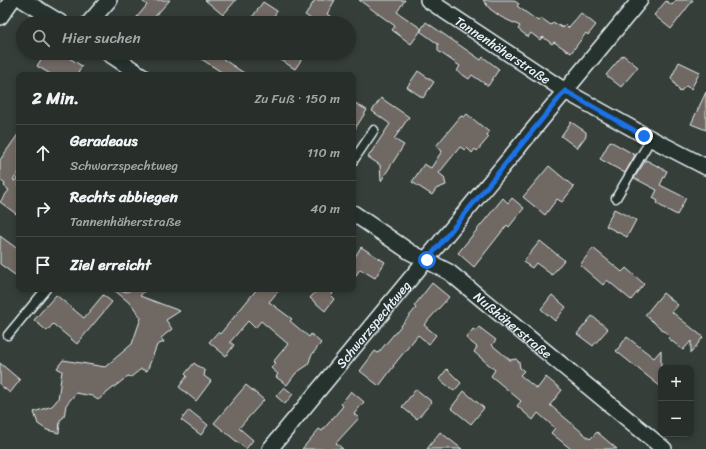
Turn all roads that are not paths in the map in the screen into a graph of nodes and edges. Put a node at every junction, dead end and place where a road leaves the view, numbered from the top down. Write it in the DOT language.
graph roads {
  1 [pos="12,0"];
  2 [pos="24,0"];
  3 [pos="109,0"];
  4 [pos="428,0"];
  5 [pos="640,0"];
  6 [pos="50,16"];
  7 [pos="95,16"];
  8 [pos="0,17"];
  9 [pos="118,60"];
  10 [pos="136,72"];
  11 [pos="565,91"];
  12 [pos="374,130"];
  13 [pos="651,139"];
  14 [pos="356,157"];
  15 [pos="706,167"];
  16 [pos="616,198"];
  17 [pos="356,215"];
  18 [pos="427,260"];
  19 [pos="43,292"];
  20 [pos="8,334"];
  21 [pos="274,447"];
  22 [pos="664,449"];
  1 -- 8 [label="street"];
  2 -- 6 [label="street"];
  3 -- 7 [label="street"];
  4 -- 11 [label="street, Tannenhäherstraße"];
  5 -- 11 [label="street, Schwarzspechtweg"];
  9 -- 10 [label="street"];
  11 -- 13 [label="street, Tannenhäherstraße"];
  11 -- 18 [label="street, Schwarzspechtweg"];
  12 -- 14 [label="lane"];
  13 -- 15 [label="street, Tannenhäherstraße"];
  13 -- 16 [label="lane"];
  17 -- 18 [label="street, Nußhäherstraße"];
  18 -- 21 [label="street, Schwarzspechtweg"];
  18 -- 22 [label="street, Nußhäherstraße"];
  19 -- 20 [label="lane"];
}
